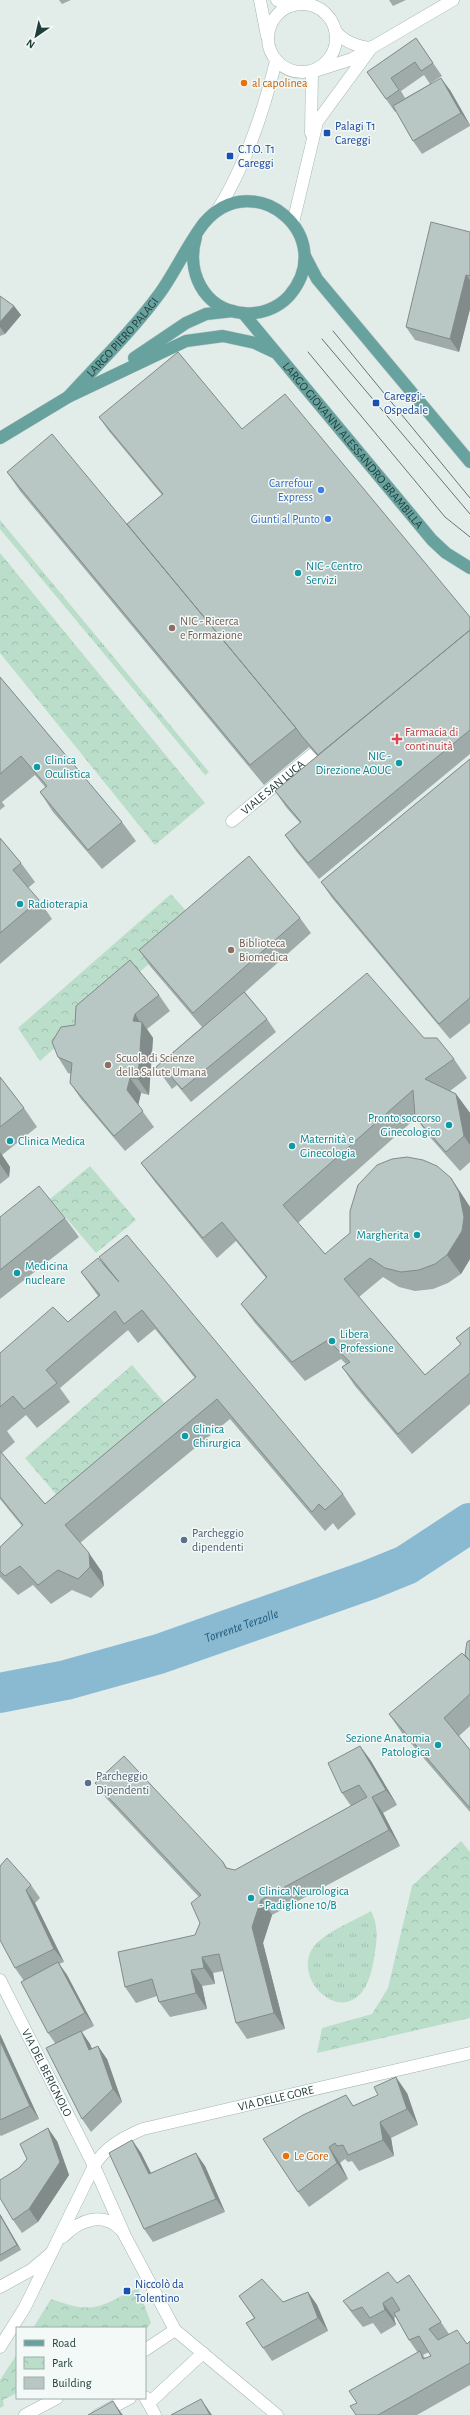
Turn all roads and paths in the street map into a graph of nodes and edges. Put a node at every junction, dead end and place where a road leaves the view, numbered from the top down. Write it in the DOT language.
graph roads {
  1 [pos="260,0"];
  2 [pos="276,0"];
  3 [pos="453,0"];
  4 [pos="290,6"];
  5 [pos="335,30"];
  6 [pos="267,39"];
  7 [pos="371,47"];
  8 [pos="276,61"];
  9 [pos="312,71"];
  10 [pos="311,140"];
  11 [pos="217,211"];
  12 [pos="293,223"];
  13 [pos="196,236"];
  14 [pos="304,255"];
  15 [pos="238,312"];
  16 [pos="278,355"];
  17 [pos="107,377"];
  18 [pos="68,397"];
  19 [pos="0,438"];
  20 [pos="470,462"];
  21 [pos="470,568"];
  22 [pos="314,753"];
  23 [pos="232,821"];
  24 [pos="0,1980"];
  25 [pos="470,2053"];
  26 [pos="94,2166"];
  27 [pos="122,2231"];
  28 [pos="54,2249"];
  29 [pos="0,2287"];
  30 [pos="175,2330"];
  31 [pos="0,2347"];
  32 [pos="146,2349"];
  33 [pos="203,2353"];
  34 [pos="55,2399"];
  35 [pos="128,2399"];
  36 [pos="147,2400"];
  37 [pos="25,2415"];
  38 [pos="98,2415"];
  39 [pos="155,2415"];
  40 [pos="277,2415"];
  1 -- 6 [label="street"];
  2 -- 4 [label="street"];
  3 -- 7 [label="street"];
  4 -- 5 [label="street"];
  4 -- 6 [label="street"];
  5 -- 7 [label="street"];
  5 -- 9 [label="street"];
  6 -- 8 [label="street"];
  7 -- 9 [label="street"];
  7 -- 10 [label="street"];
  8 -- 9 [label="street"];
  8 -- 11 [label="street, LARGO PIERO PALAGI"];
  9 -- 10 [label="street"];
  10 -- 12 [label="street"];
  11 -- 12 [label="main road, LARGO PIERO PALAGI"];
  11 -- 13 [label="main road, LARGO PIERO PALAGI"];
  12 -- 14 [label="main road, LARGO PIERO PALAGI"];
  13 -- 15 [label="main road, LARGO PIERO PALAGI"];
  13 -- 18 [label="main road, LARGO PIERO PALAGI"];
  14 -- 15 [label="main road, LARGO PIERO PALAGI"];
  14 -- 20 [label="main road"];
  15 -- 16 [label="main road, LARGO GIOVANNI ALESSANDRO BRAMBILLA"];
  15 -- 17 [label="main road, LARGO PIERO PALAGI"];
  16 -- 17 [label="main road, LARGO PIERO PALAGI"];
  16 -- 21 [label="main road, LARGO GIOVANNI ALESSANDRO BRAMBILLA"];
  17 -- 18 [label="main road, LARGO PIERO PALAGI"];
  18 -- 19 [label="main road"];
  22 -- 23 [label="street, VIALE SAN LUCA"];
  24 -- 26 [label="street, VIA DEL BERIGNOLO"];
  25 -- 26 [label="street, VIA DELLE GORE"];
  26 -- 27 [label="street"];
  26 -- 28 [label="street, VIA DELLE GORE"];
  27 -- 28 [label="street"];
  27 -- 30 [label="street"];
  28 -- 29 [label="street"];
  28 -- 31 [label="street"];
  30 -- 32 [label="street"];
  30 -- 33 [label="street"];
  33 -- 36 [label="street"];
  33 -- 40 [label="street"];
  34 -- 37 [label="street"];
  35 -- 38 [label="street"];
  36 -- 39 [label="street"];
}
